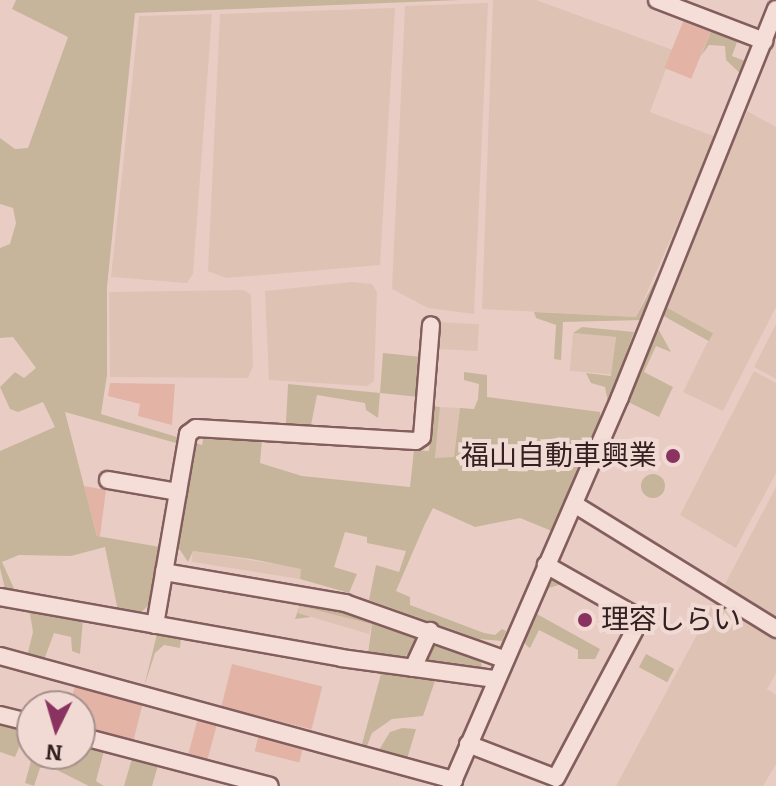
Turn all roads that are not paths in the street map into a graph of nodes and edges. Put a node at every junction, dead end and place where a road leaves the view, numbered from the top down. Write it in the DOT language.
graph roads {
  1 [pos="657,0"];
  2 [pos="776,9"];
  3 [pos="764,41"];
  4 [pos="431,325"];
  5 [pos="108,480"];
  6 [pos="178,492"];
  7 [pos="574,504"];
  8 [pos="546,565"];
  9 [pos="164,572"];
  10 [pos="1,602"];
  11 [pos="155,625"];
  12 [pos="776,629"];
  13 [pos="430,631"];
  14 [pos="0,656"];
  15 [pos="503,659"];
  16 [pos="413,668"];
  17 [pos="494,679"];
  18 [pos="96,740"];
  19 [pos="468,744"];
  20 [pos="452,783"];
  21 [pos="270,786"];
  1 -- 3 [label="street"];
  2 -- 3 [label="street"];
  3 -- 7 [label="street"];
  4 -- 6 [label="street"];
  5 -- 6 [label="street"];
  6 -- 9 [label="street"];
  7 -- 8 [label="street"];
  7 -- 12 [label="street"];
  8 -- 15 [label="street"];
  8 -- 19 [label="street"];
  9 -- 11 [label="street"];
  9 -- 13 [label="street"];
  10 -- 11 [label="street"];
  11 -- 16 [label="street"];
  13 -- 15 [label="street"];
  13 -- 16 [label="street"];
  14 -- 20 [label="street"];
  15 -- 17 [label="street"];
  16 -- 17 [label="street"];
  17 -- 19 [label="street"];
  18 -- 21 [label="street"];
  19 -- 20 [label="street"];
}
